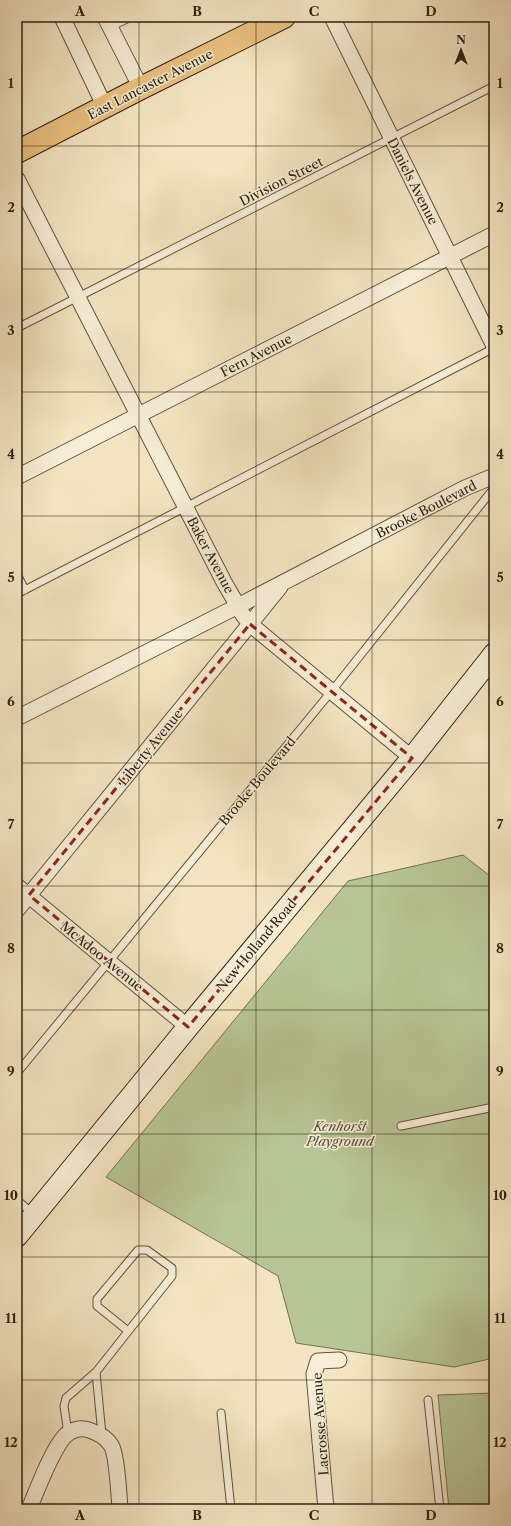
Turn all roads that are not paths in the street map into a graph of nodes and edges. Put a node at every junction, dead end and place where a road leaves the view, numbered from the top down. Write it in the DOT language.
graph roads {
  1 [pos="62,17"];
  2 [pos="131,17"];
  3 [pos="284,17"];
  4 [pos="332,17"];
  5 [pos="107,22"];
  6 [pos="254,24"];
  7 [pos="494,86"];
  8 [pos="141,88"];
  9 [pos="105,106"];
  10 [pos="391,138"];
  11 [pos="17,152"];
  12 [pos="17,179"];
  13 [pos="494,234"];
  14 [pos="451,256"];
  15 [pos="78,297"];
  16 [pos="17,328"];
  17 [pos="494,347"];
  18 [pos="139,415"];
  19 [pos="494,476"];
  20 [pos="17,477"];
  21 [pos="494,488"];
  22 [pos="186,507"];
  23 [pos="17,574"];
  24 [pos="283,583"];
  25 [pos="25,590"];
  26 [pos="17,594"];
  27 [pos="238,606"];
  28 [pos="250,624"];
  29 [pos="494,654"];
  30 [pos="331,691"];
  31 [pos="17,718"];
  32 [pos="412,758"];
  33 [pos="17,886"];
  34 [pos="29,895"];
  35 [pos="17,910"];
  36 [pos="108,961"];
  37 [pos="188,1027"];
  38 [pos="17,1072"];
  39 [pos="494,1107"];
  40 [pos="401,1126"];
  41 [pos="17,1200"];
  42 [pos="34,1215"];
  43 [pos="17,1236"];
  44 [pos="128,1331"];
  45 [pos="339,1360"];
  46 [pos="96,1372"];
  47 [pos="428,1400"];
  48 [pos="221,1413"];
  49 [pos="68,1434"];
  50 [pos="102,1436"];
  51 [pos="29,1509"];
  52 [pos="120,1509"];
  53 [pos="231,1509"];
  54 [pos="326,1509"];
  55 [pos="440,1509"];
  1 -- 9 [label="street"];
  2 -- 5 [label="lane"];
  3 -- 6 [label="main road, East Lancaster Avenue"];
  4 -- 10 [label="street, Daniels Avenue"];
  5 -- 8 [label="street"];
  6 -- 8 [label="main road, East Lancaster Avenue"];
  7 -- 10 [label="lane, Division Street"];
  8 -- 9 [label="main road, East Lancaster Avenue"];
  9 -- 11 [label="main road, East Lancaster Avenue"];
  10 -- 14 [label="street, Daniels Avenue"];
  10 -- 15 [label="lane, Division Street"];
  12 -- 15 [label="street, Baker Avenue"];
  13 -- 14 [label="street, Fern Avenue"];
  14 -- 17 [label="street, Daniels Avenue"];
  14 -- 18 [label="street, Fern Avenue"];
  15 -- 16 [label="lane"];
  15 -- 18 [label="street, Baker Avenue"];
  17 -- 22 [label="lane"];
  18 -- 20 [label="street, Fern Avenue"];
  18 -- 22 [label="street, Baker Avenue"];
  19 -- 24 [label="street, Brooke Boulevard"];
  21 -- 30 [label="lane, Brooke Boulevard"];
  22 -- 25 [label="lane"];
  22 -- 27 [label="street, Baker Avenue"];
  23 -- 25 [label="lane"];
  24 -- 27 [label="street, Brooke Boulevard"];
  24 -- 28 [label="street, Liberty Avenue"];
  25 -- 26 [label="lane"];
  27 -- 28 [label="street, Baker Avenue"];
  27 -- 31 [label="street, Brooke Boulevard"];
  28 -- 30 [label="street, Baker Avenue"];
  28 -- 34 [label="street, Liberty Avenue"];
  29 -- 32 [label="main road, New Holland Road"];
  30 -- 32 [label="street, Baker Avenue"];
  30 -- 36 [label="lane, Brooke Boulevard"];
  32 -- 37 [label="main road, New Holland Road"];
  33 -- 34 [label="street, McAdoo Avenue"];
  34 -- 35 [label="street, Liberty Avenue"];
  34 -- 36 [label="street, McAdoo Avenue"];
  36 -- 37 [label="street, McAdoo Avenue"];
  36 -- 38 [label="lane, Brooke Boulevard"];
  37 -- 42 [label="main road, New Holland Road"];
  39 -- 40 [label="lane"];
  41 -- 42 [label="lane"];
  42 -- 43 [label="main road, New Holland Road"];
  44 -- 44 [label="lane"];
  44 -- 46 [label="lane"];
  45 -- 54 [label="street, Lacrosse Avenue"];
  46 -- 49 [label="lane"];
  46 -- 50 [label="lane"];
  47 -- 55 [label="lane"];
  48 -- 53 [label="lane"];
  49 -- 50 [label="street"];
  49 -- 51 [label="street"];
  50 -- 52 [label="street"];
}
